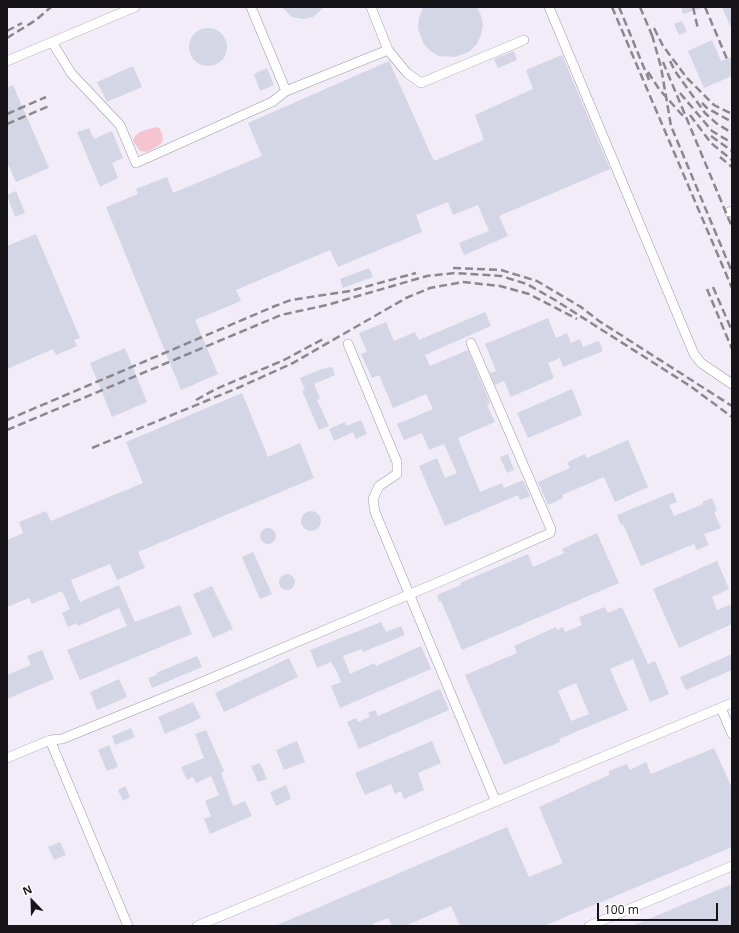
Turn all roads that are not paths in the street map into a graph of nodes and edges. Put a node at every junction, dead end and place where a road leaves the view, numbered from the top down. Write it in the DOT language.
graph roads {
  1 [pos="136,7"];
  2 [pos="251,7"];
  3 [pos="371,7"];
  4 [pos="549,7"];
  5 [pos="524,40"];
  6 [pos="52,42"];
  7 [pos="388,50"];
  8 [pos="7,61"];
  9 [pos="286,91"];
  10 [pos="471,343"];
  11 [pos="348,344"];
  12 [pos="732,384"];
  13 [pos="409,593"];
  14 [pos="732,703"];
  15 [pos="721,708"];
  16 [pos="732,734"];
  17 [pos="50,740"];
  18 [pos="7,758"];
  19 [pos="496,802"];
  20 [pos="732,866"];
  21 [pos="128,926"];
  22 [pos="197,926"];
  23 [pos="589,926"];
  1 -- 6 [label="lane"];
  2 -- 9 [label="lane"];
  3 -- 7 [label="lane"];
  4 -- 12 [label="lane"];
  5 -- 7 [label="lane"];
  6 -- 8 [label="lane"];
  6 -- 9 [label="lane"];
  7 -- 9 [label="lane"];
  10 -- 13 [label="lane"];
  11 -- 13 [label="lane"];
  13 -- 17 [label="lane"];
  13 -- 19 [label="lane"];
  14 -- 15 [label="lane"];
  15 -- 16 [label="lane"];
  15 -- 19 [label="lane"];
  17 -- 18 [label="lane"];
  17 -- 21 [label="lane"];
  19 -- 22 [label="lane"];
  20 -- 23 [label="lane"];
}
